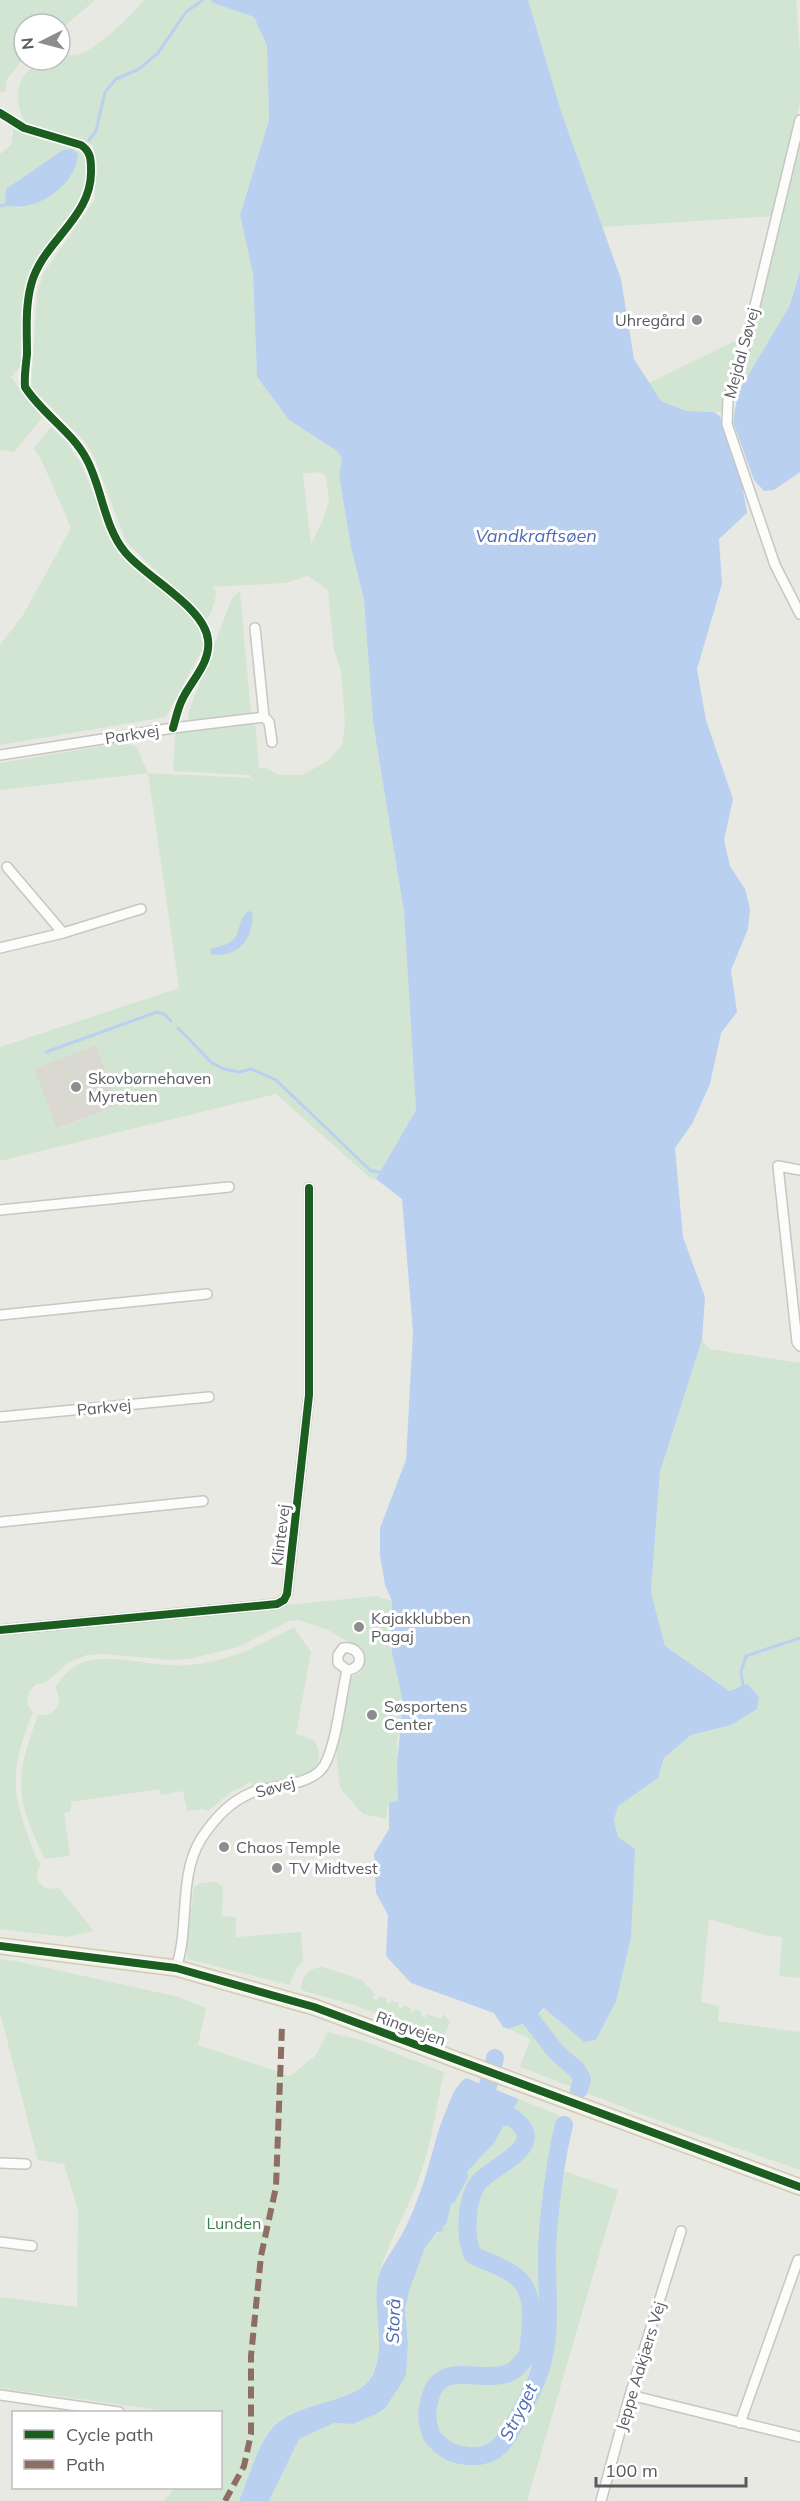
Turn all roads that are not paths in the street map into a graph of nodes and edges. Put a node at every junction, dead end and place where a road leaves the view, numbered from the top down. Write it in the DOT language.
graph roads {
  1 [pos="800,120"];
  2 [pos="800,614"];
  3 [pos="255,628"];
  4 [pos="264,717"];
  5 [pos="272,742"];
  6 [pos="0,755"];
  7 [pos="7,867"];
  8 [pos="141,909"];
  9 [pos="63,933"];
  10 [pos="0,948"];
  11 [pos="800,1170"];
  12 [pos="229,1187"];
  13 [pos="309,1188"];
  14 [pos="0,1210"];
  15 [pos="207,1294"];
  16 [pos="0,1315"];
  17 [pos="800,1346"];
  18 [pos="209,1396"];
  19 [pos="0,1417"];
  20 [pos="203,1501"];
  21 [pos="0,1522"];
  22 [pos="0,1630"];
  23 [pos="347,1670"];
  24 [pos="0,1946"];
  25 [pos="176,1968"];
  26 [pos="0,2163"];
  27 [pos="26,2164"];
  28 [pos="800,2187"];
  29 [pos="681,2231"];
  30 [pos="0,2242"];
  31 [pos="32,2246"];
  32 [pos="798,2260"];
  33 [pos="0,2395"];
  34 [pos="630,2395"];
  35 [pos="112,2411"];
  36 [pos="740,2423"];
  37 [pos="800,2437"];
  38 [pos="601,2501"];
  1 -- 2 [label="street, Mejdal Søvej"];
  3 -- 4 [label="street"];
  4 -- 5 [label="street"];
  4 -- 6 [label="street, Parkvej"];
  7 -- 9 [label="street"];
  8 -- 9 [label="street"];
  9 -- 10 [label="street"];
  11 -- 17 [label="street"];
  12 -- 14 [label="street"];
  13 -- 22 [label="street, Klintevej"];
  15 -- 16 [label="street"];
  18 -- 19 [label="street, Parkvej"];
  20 -- 21 [label="street"];
  23 -- 25 [label="street, Søvej"];
  24 -- 25 [label="main road, Ringvejen"];
  25 -- 28 [label="main road, Ringvejen"];
  26 -- 27 [label="street"];
  29 -- 34 [label="street, Jeppe Aakjærs Vej"];
  30 -- 31 [label="street"];
  32 -- 36 [label="street"];
  33 -- 35 [label="street"];
  34 -- 36 [label="street"];
  34 -- 38 [label="street, Jeppe Aakjærs Vej"];
  36 -- 37 [label="street"];
}
